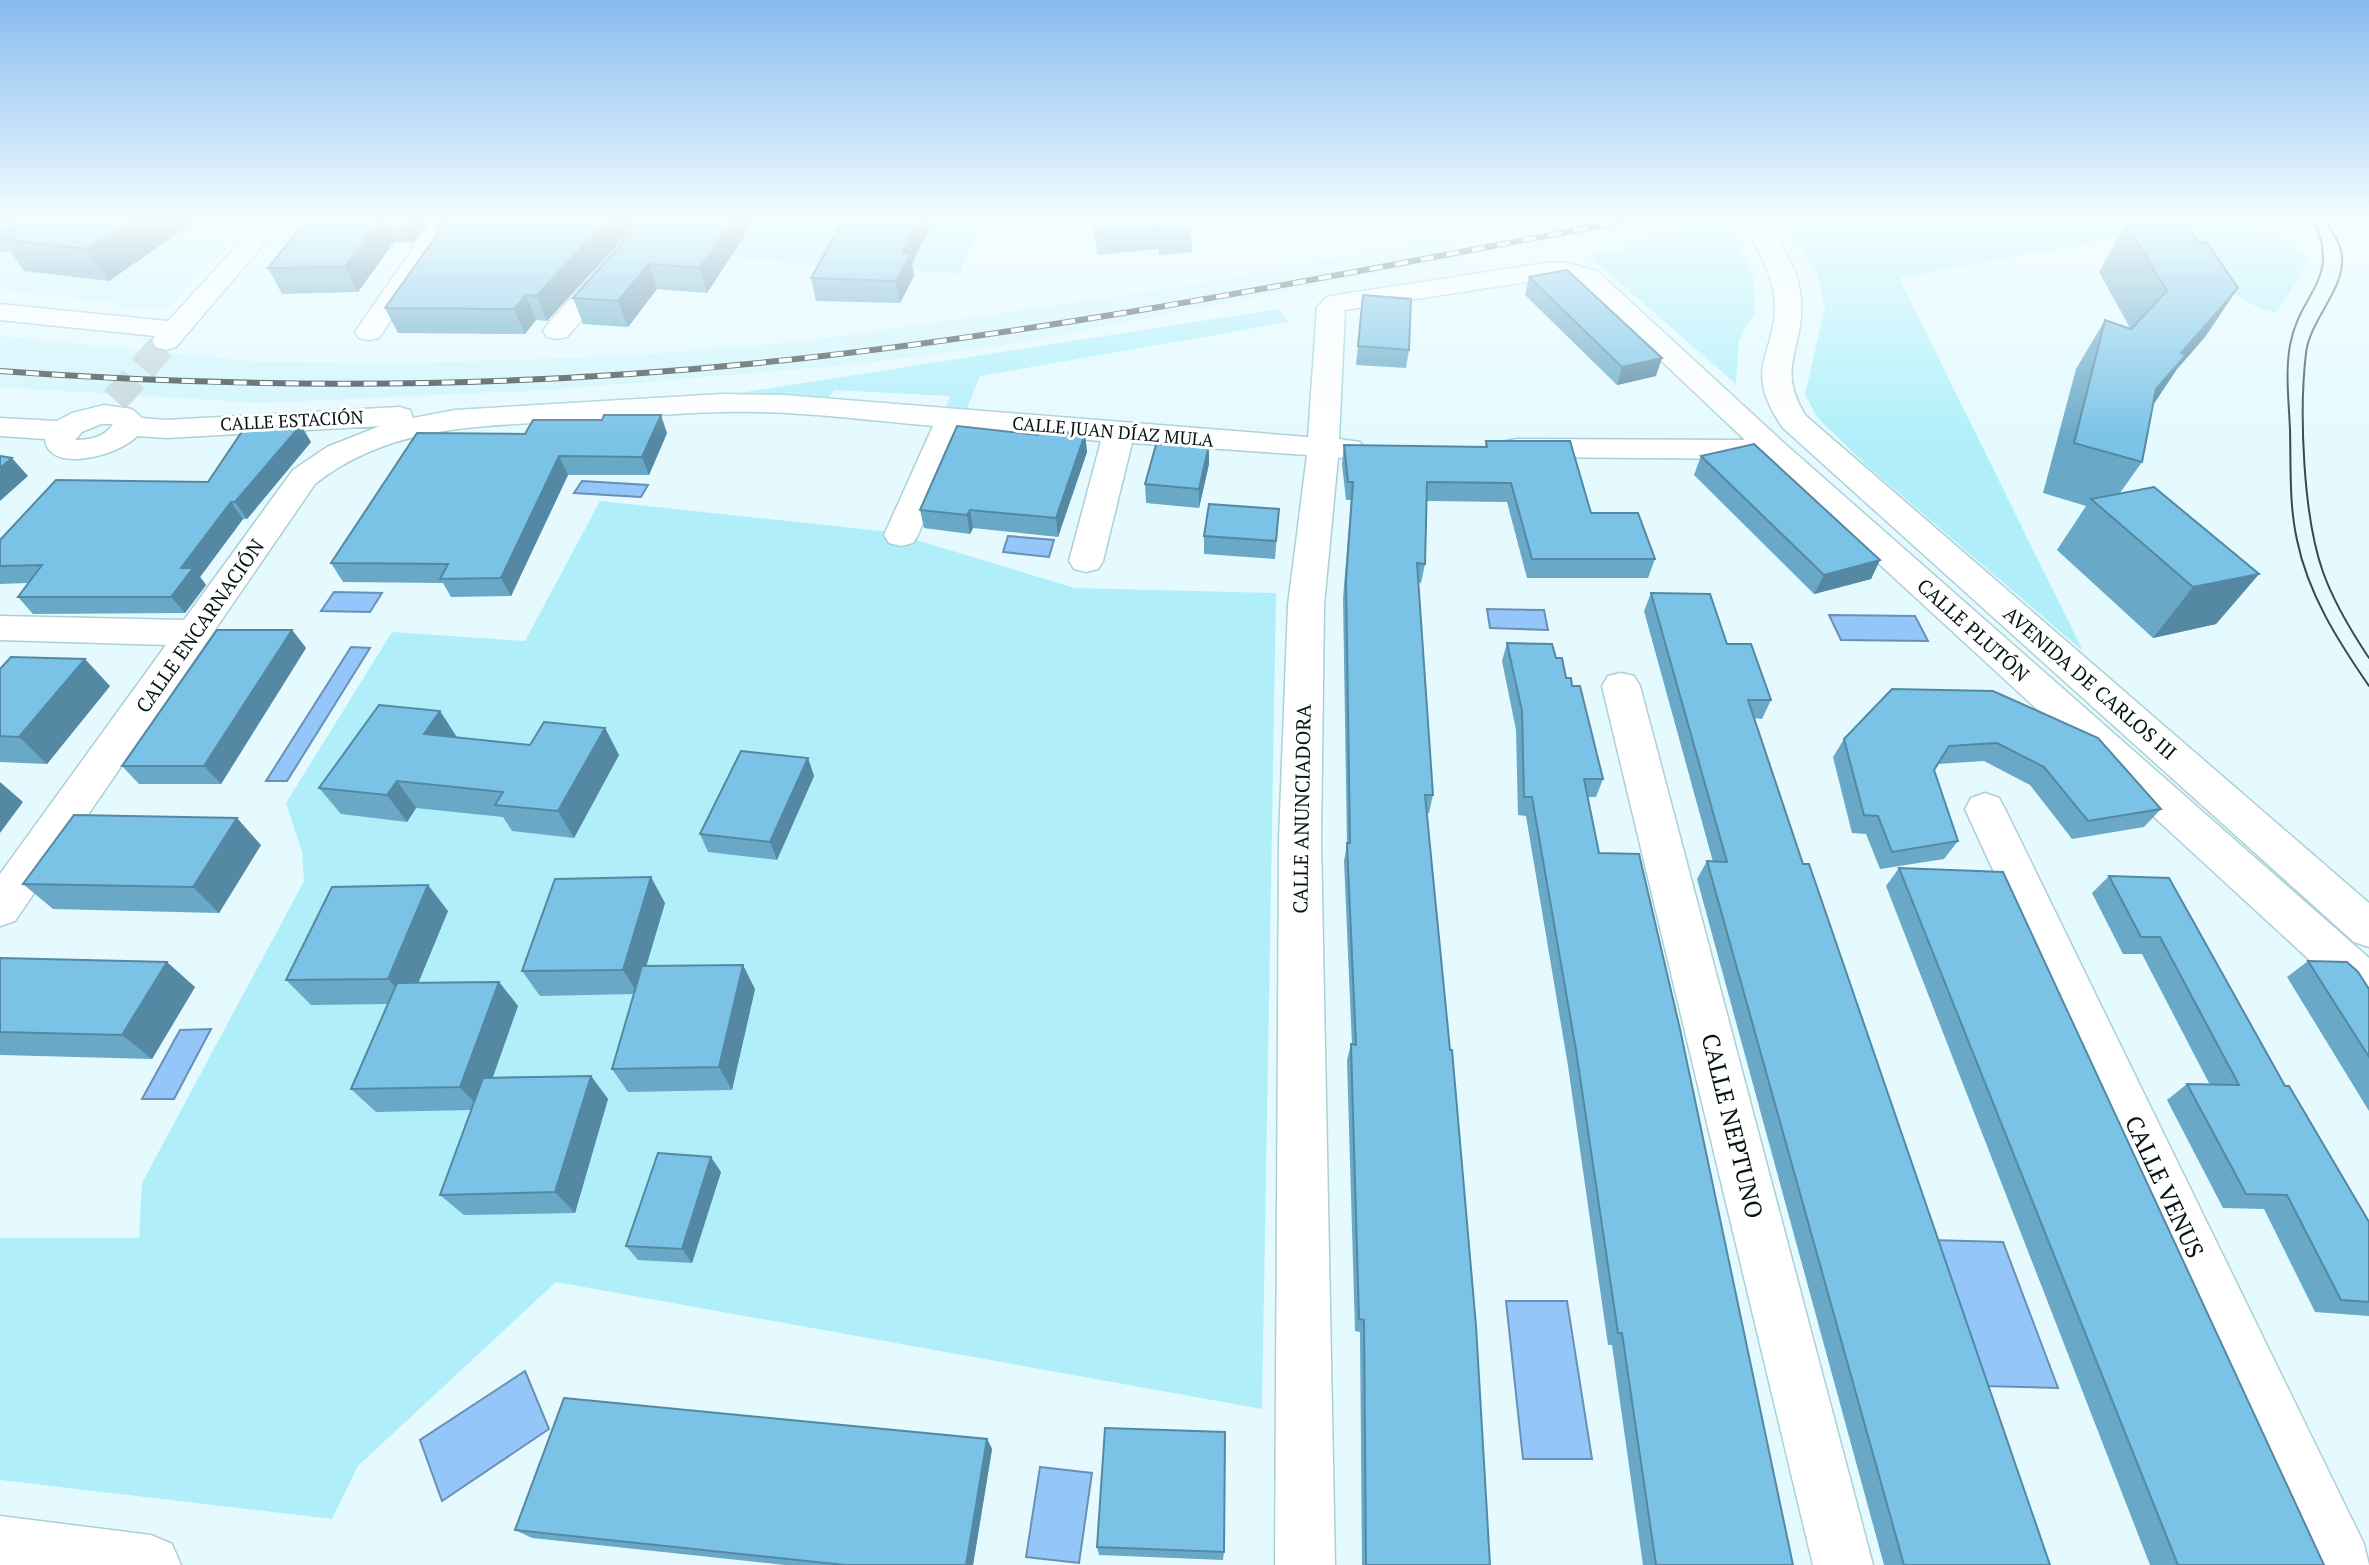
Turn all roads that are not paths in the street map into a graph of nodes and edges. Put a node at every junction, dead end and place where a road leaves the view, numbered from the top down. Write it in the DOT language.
graph roads {
  1 [pos="207,294"];
  2 [pos="395,294"];
  3 [pos="590,294"];
  4 [pos="1396,294"];
  5 [pos="1607,294"];
  6 [pos="1787,294"];
  7 [pos="0,312"];
  8 [pos="557,331"];
  9 [pos="369,332"];
  10 [pos="952,418"];
  11 [pos="455,419"];
  12 [pos="0,427"];
  13 [pos="1119,433"];
  14 [pos="70,440"];
  15 [pos="1384,448"];
  16 [pos="1493,448"];
  17 [pos="1323,449"];
  18 [pos="1773,450"];
  19 [pos="60,484"];
  20 [pos="901,535"];
  21 [pos="1086,561"];
  22 [pos="0,628"];
  23 [pos="196,633"];
  24 [pos="1621,686"];
  25 [pos="1985,809"];
  26 [pos="0,908"];
  27 [pos="2369,929"];
  28 [pos="2369,986"];
  29 [pos="28,1555"];
  30 [pos="151,1565"];
  31 [pos="1305,1565"];
  32 [pos="1843,1565"];
  33 [pos="2343,1565"];
  1 -- 7 [label="street"];
  2 -- 9 [label="street"];
  3 -- 8 [label="street"];
  4 -- 17 [label="street, CALLE ANUNCIADORA"];
  5 -- 18 [label="street, CALLE PLUTÓN"];
  6 -- 27 [label="street, AVENIDA DE CARLOS III"];
  10 -- 11 [label="street, CALLE JUAN DÍAZ MULA"];
  10 -- 13 [label="street, CALLE JUAN DÍAZ MULA"];
  10 -- 20 [label="street"];
  11 -- 14 [label="street, CALLE ESTACIÓN"];
  11 -- 23 [label="street, CALLE ENCARNACIÓN"];
  12 -- 14 [label="street, CALLE ESTACIÓN"];
  13 -- 17 [label="street, CALLE JUAN DÍAZ MULA"];
  13 -- 21 [label="street"];
  14 -- 19 [label="street"];
  15 -- 17 [label="street, CALLE JUAN DÍAZ MULA"];
  16 -- 18 [label="street"];
  17 -- 31 [label="street, CALLE ANUNCIADORA"];
  18 -- 28 [label="street, CALLE PLUTÓN"];
  22 -- 23 [label="street"];
  23 -- 26 [label="street, CALLE ENCARNACIÓN"];
  24 -- 32 [label="street, CALLE NEPTUNO"];
  25 -- 33 [label="street, CALLE VENUS"];
  29 -- 30 [label="street"];
}
